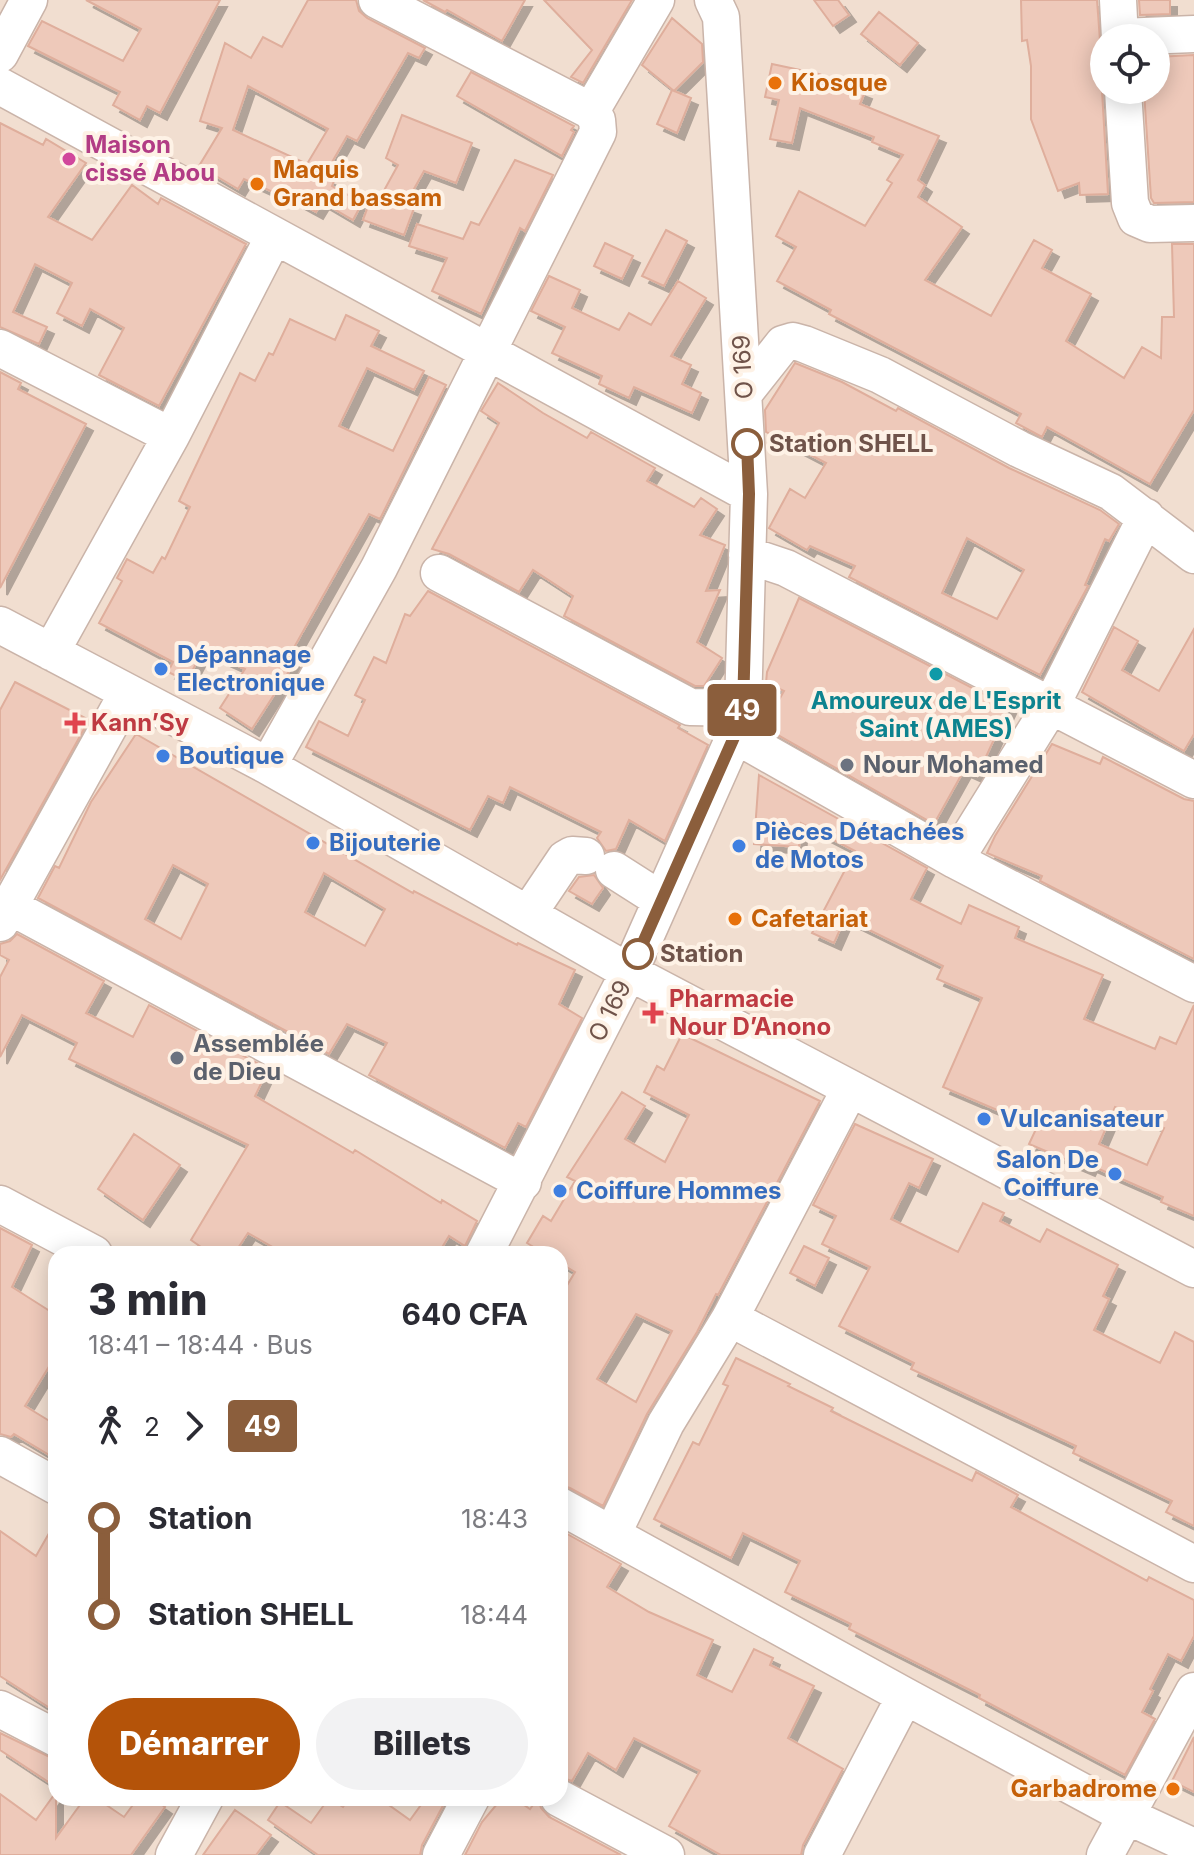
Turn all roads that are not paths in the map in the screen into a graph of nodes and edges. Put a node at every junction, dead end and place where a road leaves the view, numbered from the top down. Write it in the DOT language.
graph roads {
  1 [pos="29,0"];
  2 [pos="377,0"];
  3 [pos="656,0"];
  4 [pos="713,0"];
  5 [pos="1118,0"];
  6 [pos="1119,24"];
  7 [pos="1194,34"];
  8 [pos="1170,35"];
  9 [pos="0,54"];
  10 [pos="0,86"];
  11 [pos="1124,104"];
  12 [pos="591,111"];
  13 [pos="1194,223"];
  14 [pos="274,236"];
  15 [pos="0,348"];
  16 [pos="489,353"];
  17 [pos="745,392"];
  18 [pos="171,436"];
  19 [pos="749,494"];
  20 [pos="1146,517"];
  21 [pos="747,555"];
  22 [pos="1194,555"];
  23 [pos="439,573"];
  24 [pos="0,625"];
  25 [pos="51,652"];
  26 [pos="127,694"];
  27 [pos="1052,704"];
  28 [pos="739,721"];
  29 [pos="268,766"];
  30 [pos="1194,780"];
  31 [pos="955,860"];
  32 [pos="661,900"];
  33 [pos="5,914"];
  34 [pos="528,914"];
  35 [pos="629,972"];
  36 [pos="1194,984"];
  37 [pos="850,1089"];
  38 [pos="523,1182"];
  39 [pos="0,1204"];
  40 [pos="79,1246"];
  41 [pos="488,1246"];
  42 [pos="1194,1269"];
  43 [pos="730,1318"];
  44 [pos="0,1455"];
  45 [pos="48,1482"];
  46 [pos="568,1510"];
  47 [pos="612,1535"];
  48 [pos="1194,1564"];
  49 [pos="1194,1691"];
  50 [pos="905,1696"];
  51 [pos="0,1709"];
  52 [pos="48,1734"];
  53 [pos="568,1803"];
  54 [pos="191,1806"];
  55 [pos="467,1806"];
  56 [pos="1127,1816"];
  57 [pos="1194,1847"];
  58 [pos="174,1855"];
  59 [pos="441,1855"];
  60 [pos="666,1855"];
  61 [pos="822,1855"];
  62 [pos="1105,1855"];
  1 -- 9 [label="street"];
  2 -- 12 [label="street"];
  3 -- 12 [label="street"];
  4 -- 17 [label="street, O 169"];
  5 -- 6 [label="street"];
  7 -- 8 [label="street"];
  10 -- 14 [label="street"];
  11 -- 13 [label="street"];
  12 -- 16 [label="street"];
  14 -- 16 [label="street"];
  14 -- 18 [label="street"];
  15 -- 18 [label="street"];
  16 -- 19 [label="street"];
  16 -- 29 [label="street"];
  17 -- 19 [label="street, O 169"];
  17 -- 20 [label="street"];
  18 -- 25 [label="street"];
  19 -- 21 [label="street, O 169"];
  20 -- 22 [label="street"];
  20 -- 27 [label="street"];
  21 -- 27 [label="street"];
  21 -- 28 [label="street, O 169"];
  23 -- 28 [label="street"];
  24 -- 25 [label="street"];
  25 -- 26 [label="street"];
  26 -- 29 [label="street"];
  26 -- 33 [label="street"];
  27 -- 30 [label="street"];
  27 -- 31 [label="street"];
  28 -- 31 [label="street"];
  28 -- 32 [label="street, O 169"];
  29 -- 34 [label="street"];
  31 -- 36 [label="street"];
  32 -- 34 [label="street"];
  32 -- 35 [label="street, O 169"];
  33 -- 38 [label="street"];
  34 -- 35 [label="street"];
  35 -- 37 [label="street"];
  35 -- 38 [label="street, O 169"];
  37 -- 42 [label="street"];
  37 -- 43 [label="street"];
  38 -- 41 [label="street, O 169"];
  39 -- 40 [label="street"];
  43 -- 47 [label="street"];
  43 -- 48 [label="street"];
  44 -- 45 [label="street"];
  46 -- 47 [label="street"];
  47 -- 50 [label="street"];
  49 -- 56 [label="street"];
  50 -- 56 [label="street"];
  50 -- 61 [label="street"];
  51 -- 52 [label="street"];
  53 -- 60 [label="street"];
  54 -- 58 [label="street"];
  55 -- 59 [label="street"];
  56 -- 57 [label="street"];
  56 -- 62 [label="street"];
}
